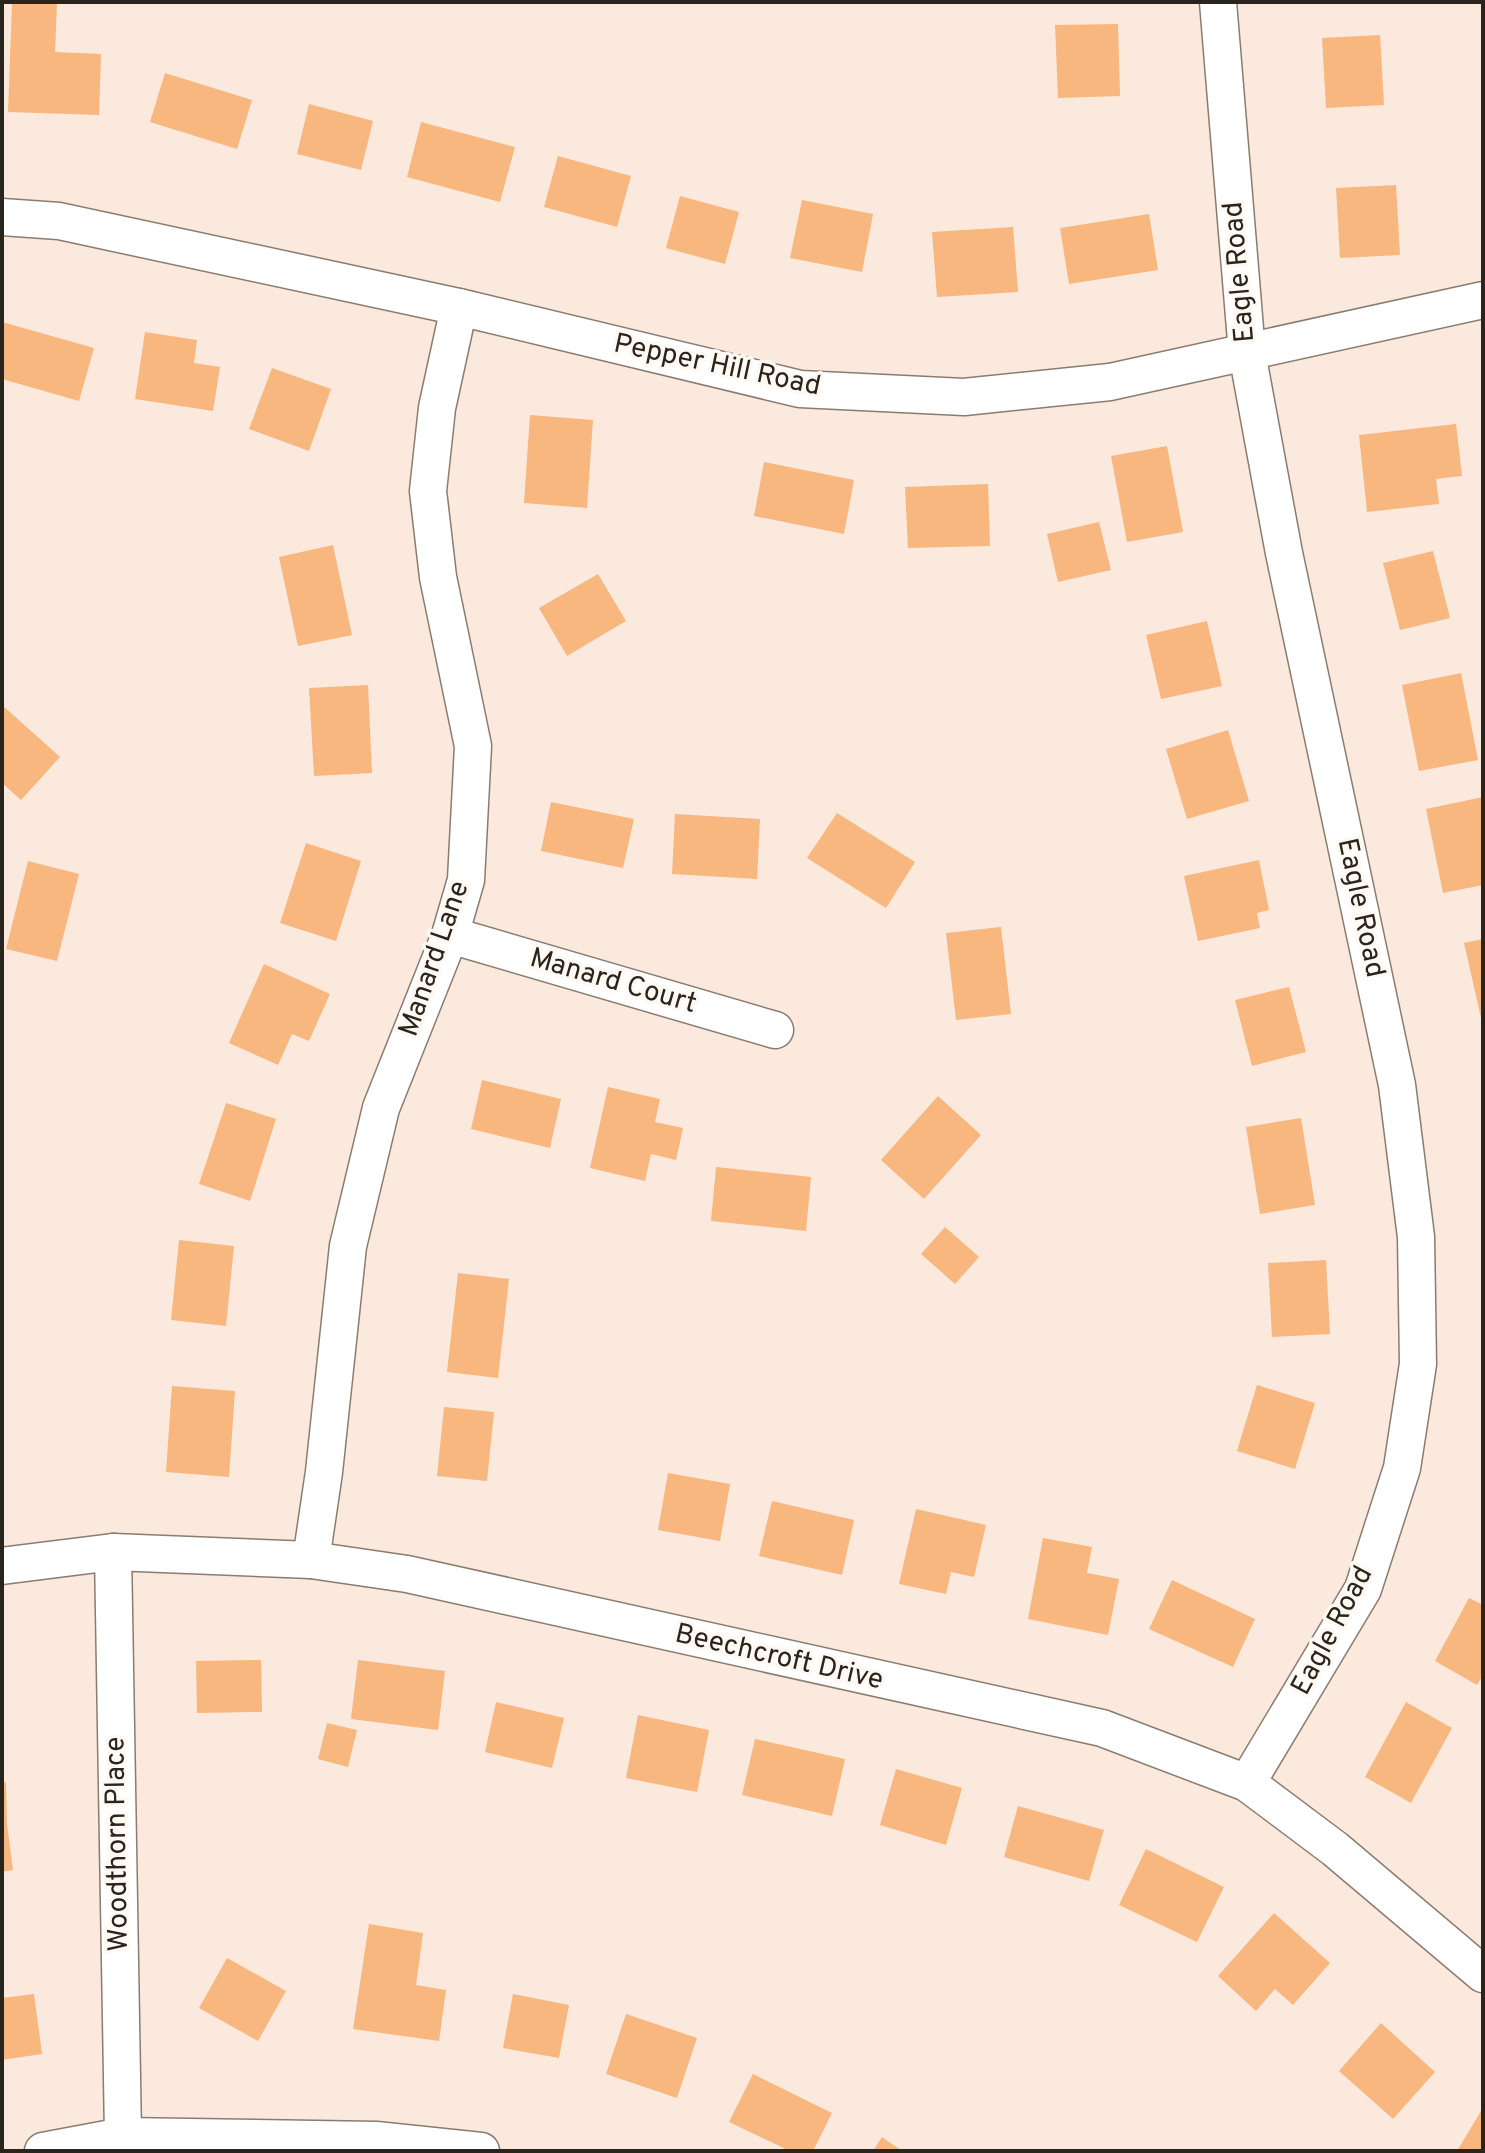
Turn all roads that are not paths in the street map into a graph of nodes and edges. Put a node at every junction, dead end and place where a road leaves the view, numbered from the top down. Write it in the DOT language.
graph roads {
  1 [pos="1218,2"];
  2 [pos="2,217"];
  3 [pos="1483,300"];
  4 [pos="459,307"];
  5 [pos="1247,353"];
  6 [pos="450,935"];
  7 [pos="775,1030"];
  8 [pos="113,1552"];
  9 [pos="311,1560"];
  10 [pos="2,1566"];
  11 [pos="1247,1783"];
  12 [pos="1483,1974"];
  13 [pos="123,2136"];
  14 [pos="43,2151"];
  15 [pos="481,2151"];
  1 -- 5 [label="street, Eagle Road"];
  2 -- 4 [label="street, Pepper Hill Road"];
  3 -- 5 [label="street, Pepper Hill Road"];
  4 -- 5 [label="street, Pepper Hill Road"];
  4 -- 6 [label="street, Manard Lane"];
  5 -- 11 [label="street, Eagle Road"];
  6 -- 7 [label="street, Manard Court"];
  6 -- 9 [label="street, Manard Lane"];
  8 -- 9 [label="street, Beechcroft Drive"];
  8 -- 10 [label="street, Beechcroft Drive"];
  8 -- 13 [label="street, Woodthorn Place"];
  9 -- 11 [label="street, Beechcroft Drive"];
  11 -- 12 [label="street, Beechcroft Drive"];
  13 -- 14 [label="street"];
  13 -- 15 [label="street"];
}
